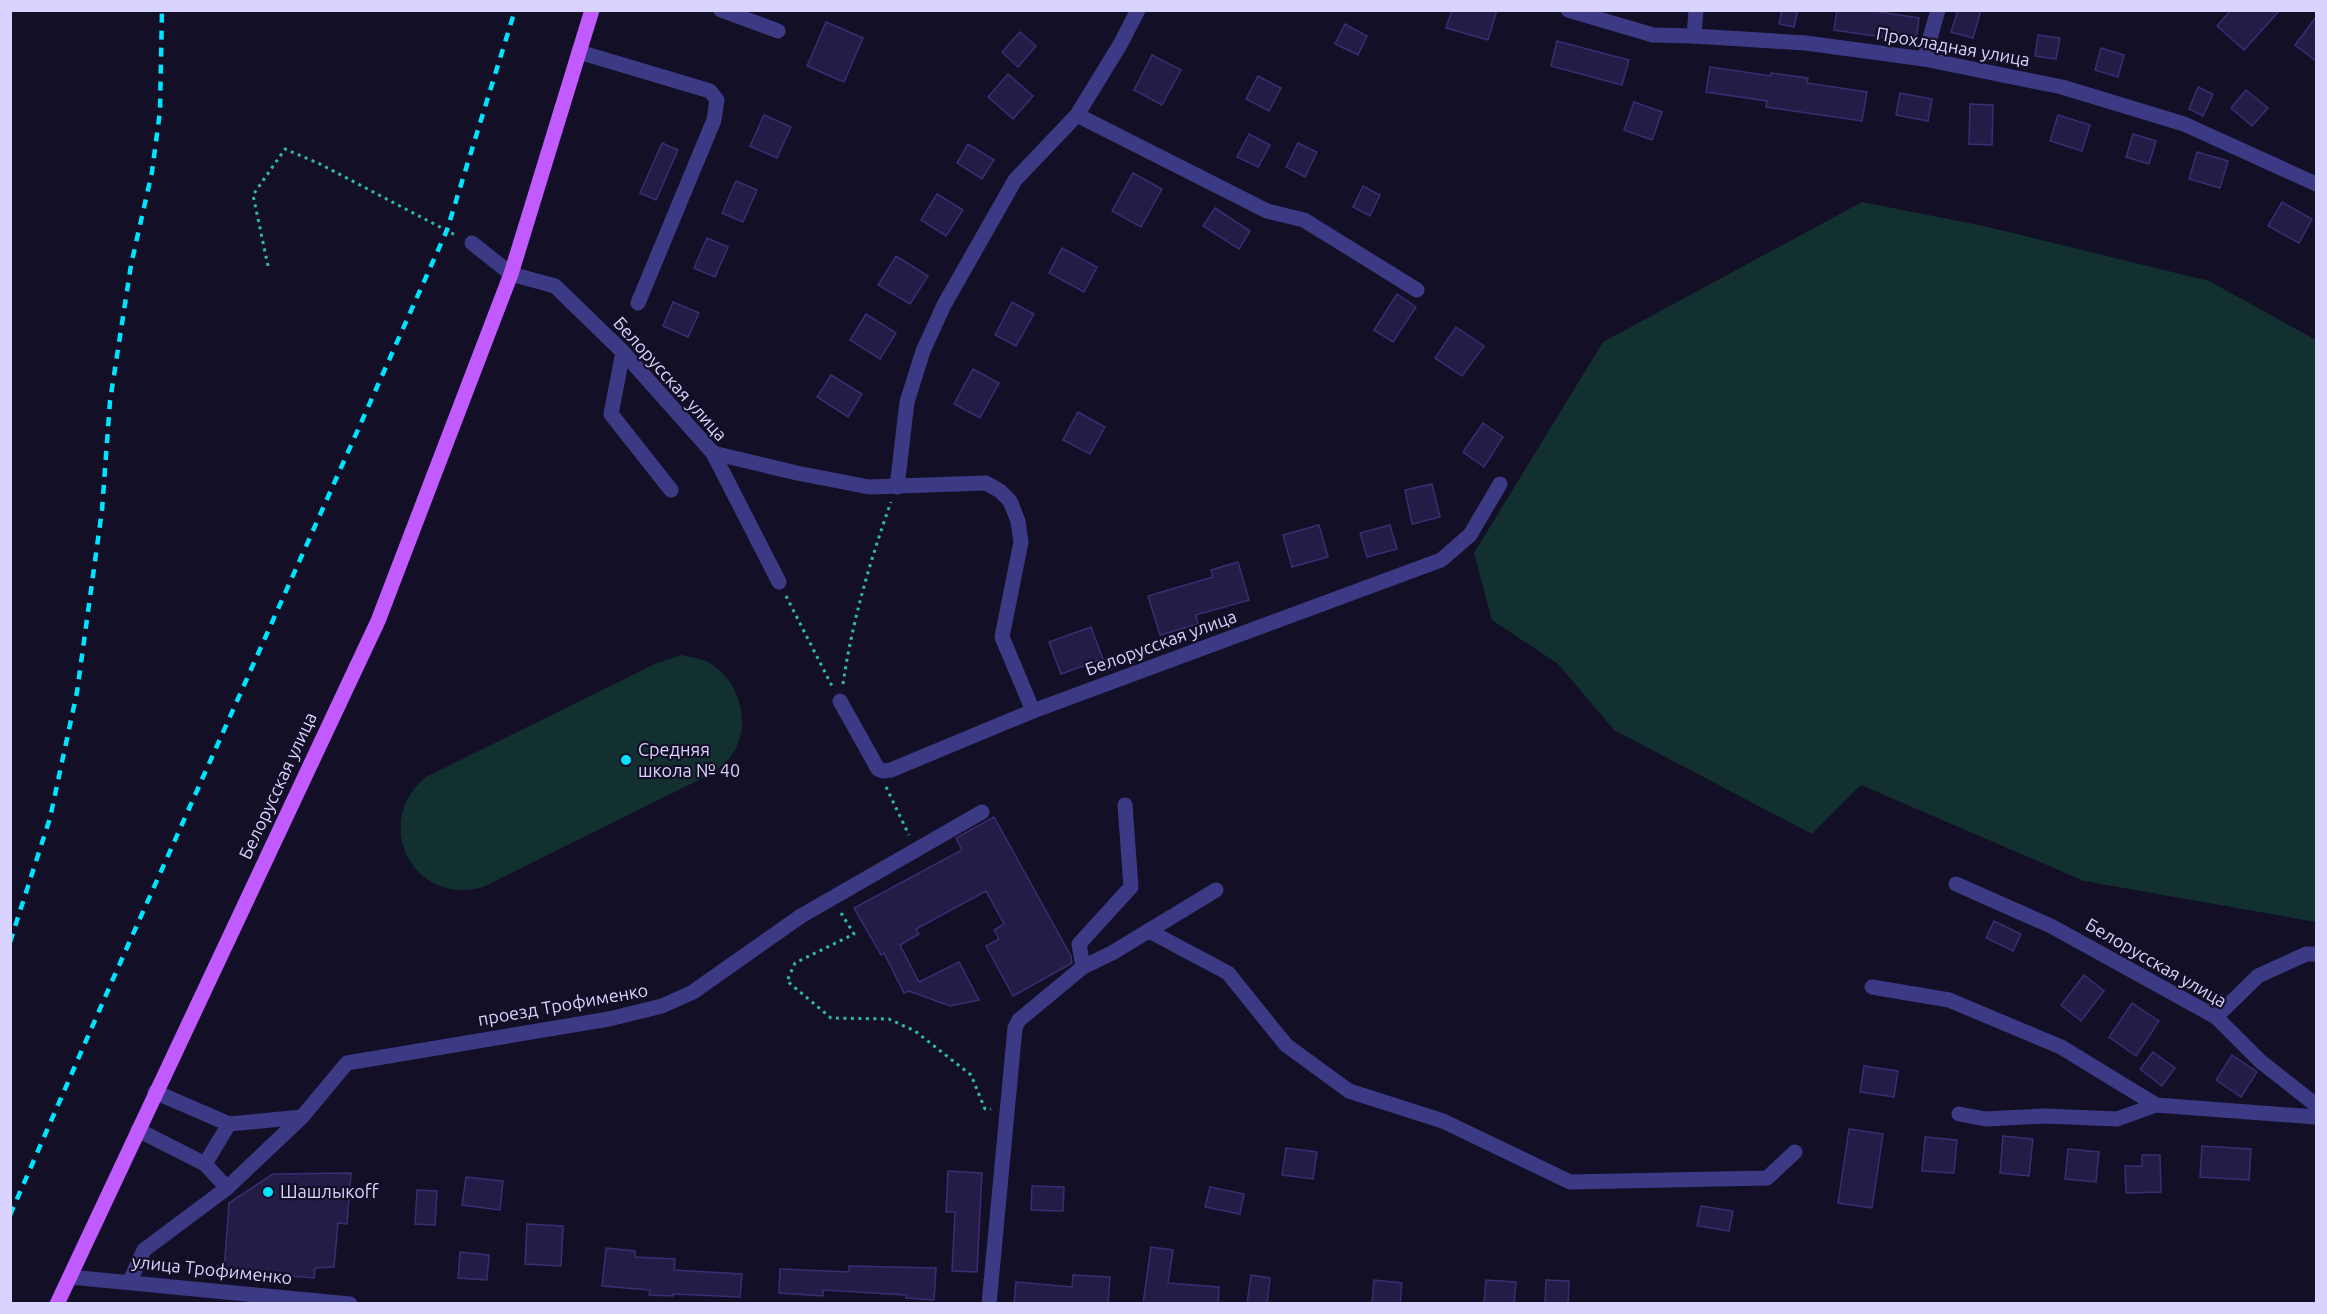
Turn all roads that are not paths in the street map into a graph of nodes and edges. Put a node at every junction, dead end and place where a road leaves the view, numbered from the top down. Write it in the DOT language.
graph roads {
  1 [pos="592,10"];
  2 [pos="721,10"];
  3 [pos="1138,10"];
  4 [pos="1568,10"];
  5 [pos="1696,10"];
  6 [pos="1938,10"];
  7 [pos="778,31"];
  8 [pos="1694,36"];
  9 [pos="579,52"];
  10 [pos="1924,59"];
  11 [pos="1077,115"];
  12 [pos="2316,184"];
  13 [pos="472,243"];
  14 [pos="511,274"];
  15 [pos="1417,290"];
  16 [pos="638,303"];
  17 [pos="623,352"];
  18 [pos="713,453"];
  19 [pos="1500,484"];
  20 [pos="897,487"];
  21 [pos="671,490"];
  22 [pos="779,582"];
  23 [pos="840,701"];
  24 [pos="1033,711"];
  25 [pos="1125,805"];
  26 [pos="982,812"];
  27 [pos="1956,884"];
  28 [pos="1216,890"];
  29 [pos="1149,931"];
  30 [pos="2316,954"];
  31 [pos="1083,967"];
  32 [pos="1872,987"];
  33 [pos="2216,1017"];
  34 [pos="155,1092"];
  35 [pos="2156,1105"];
  36 [pos="2316,1105"];
  37 [pos="1959,1114"];
  38 [pos="302,1117"];
  39 [pos="2316,1117"];
  40 [pos="229,1124"];
  41 [pos="138,1130"];
  42 [pos="1795,1152"];
  43 [pos="205,1164"];
  44 [pos="227,1188"];
  45 [pos="70,1277"];
  46 [pos="130,1281"];
  47 [pos="57,1304"];
  48 [pos="350,1304"];
  49 [pos="989,1304"];
  1 -- 9 [label="main road, Белорусская улица"];
  2 -- 7 [label="street"];
  3 -- 11 [label="street"];
  4 -- 8 [label="street, Прохладная улица"];
  5 -- 8 [label="street"];
  6 -- 10 [label="street"];
  8 -- 10 [label="street, Прохладная улица"];
  9 -- 14 [label="main road, Белорусская улица"];
  9 -- 16 [label="street"];
  10 -- 12 [label="street, Прохладная улица"];
  11 -- 15 [label="street"];
  11 -- 20 [label="street"];
  13 -- 14 [label="street"];
  14 -- 17 [label="street, Белорусская улица"];
  14 -- 34 [label="main road, Белорусская улица"];
  17 -- 18 [label="street, Белорусская улица"];
  17 -- 21 [label="street"];
  18 -- 20 [label="street"];
  18 -- 22 [label="street, Белорусская улица"];
  19 -- 24 [label="street, Белорусская улица"];
  20 -- 24 [label="street"];
  23 -- 24 [label="street, Белорусская улица"];
  25 -- 31 [label="street"];
  26 -- 38 [label="street, проезд Трофименко"];
  27 -- 33 [label="street, Белорусская улица"];
  28 -- 29 [label="street"];
  29 -- 31 [label="street"];
  29 -- 42 [label="street"];
  30 -- 33 [label="street"];
  31 -- 49 [label="street"];
  32 -- 35 [label="street"];
  33 -- 36 [label="street, Белорусская улица"];
  34 -- 40 [label="street"];
  34 -- 41 [label="main road, Белорусская улица"];
  35 -- 37 [label="street"];
  35 -- 39 [label="street"];
  38 -- 40 [label="street"];
  38 -- 44 [label="street, проезд Трофименко"];
  40 -- 43 [label="street"];
  41 -- 43 [label="street"];
  41 -- 45 [label="main road, Белорусская улица"];
  43 -- 44 [label="street"];
  44 -- 46 [label="street, проезд Трофименко"];
  45 -- 46 [label="street, улица Трофименко"];
  45 -- 47 [label="main road, Белорусская улица"];
  46 -- 48 [label="street, улица Трофименко"];
}
